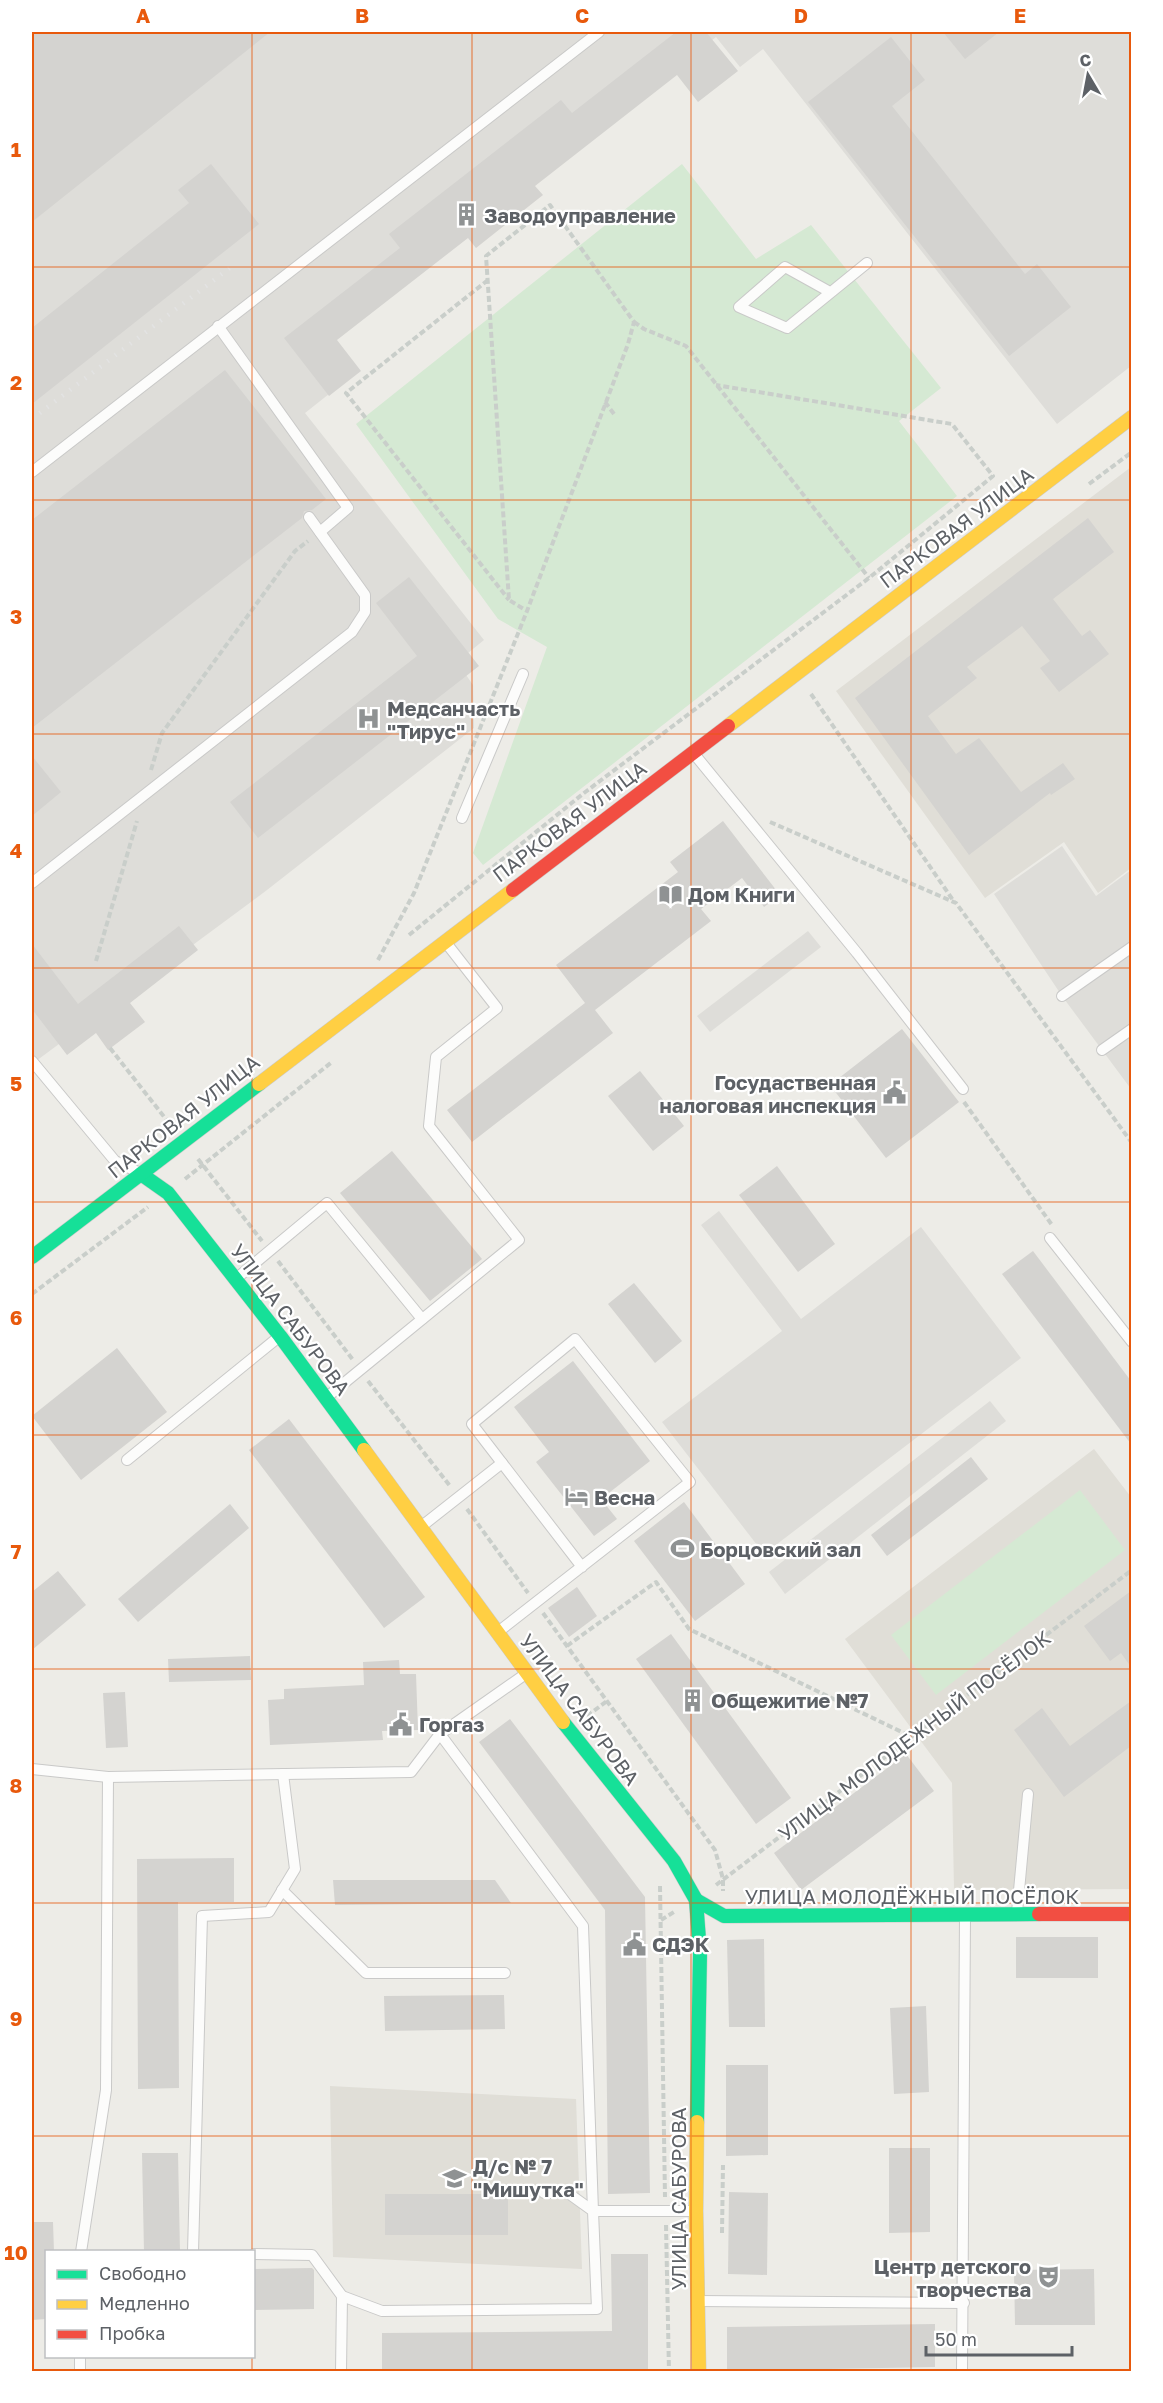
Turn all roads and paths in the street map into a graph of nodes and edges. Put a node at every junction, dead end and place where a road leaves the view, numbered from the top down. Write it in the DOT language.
graph roads {
  1 [pos="599,32"];
  2 [pos="867,263"];
  3 [pos="488,280"];
  4 [pos="830,292"];
  5 [pos="634,322"];
  6 [pos="218,326"];
  7 [pos="716,385"];
  8 [pos="605,402"];
  9 [pos="614,414"];
  10 [pos="1131,417"];
  11 [pos="32,472"];
  12 [pos="309,517"];
  13 [pos="320,532"];
  14 [pos="869,578"];
  15 [pos="509,600"];
  16 [pos="527,611"];
  17 [pos="523,674"];
  18 [pos="811,694"];
  19 [pos="693,752"];
  20 [pos="145,794"];
  21 [pos="462,818"];
  22 [pos="770,822"];
  23 [pos="32,883"];
  24 [pos="956,903"];
  25 [pos="405,938"];
  26 [pos="444,941"];
  27 [pos="1131,946"];
  28 [pos="387,953"];
  29 [pos="378,960"];
  30 [pos="96,961"];
  31 [pos="369,967"];
  32 [pos="1062,996"];
  33 [pos="1131,1029"];
  34 [pos="1102,1050"];
  35 [pos="32,1061"];
  36 [pos="963,1089"];
  37 [pos="176,1114"];
  38 [pos="159,1127"];
  39 [pos="1131,1143"];
  40 [pos="141,1174"];
  41 [pos="1050,1238"];
  42 [pos="32,1257"];
  43 [pos="236,1279"];
  44 [pos="422,1319"];
  45 [pos="280,1336"];
  46 [pos="1131,1342"];
  47 [pos="327,1397"];
  48 [pos="127,1460"];
  49 [pos="502,1463"];
  50 [pos="421,1526"];
  51 [pos="582,1567"];
  52 [pos="1131,1570"];
  53 [pos="497,1632"];
  54 [pos="567,1646"];
  55 [pos="527,1673"];
  56 [pos="440,1734"];
  57 [pos="912,1737"];
  58 [pos="32,1769"];
  59 [pos="283,1774"];
  60 [pos="108,1777"];
  61 [pos="1028,1794"];
  62 [pos="660,1886"];
  63 [pos="282,1890"];
  64 [pos="696,1900"];
  65 [pos="1131,1914"];
  66 [pos="965,1916"];
  67 [pos="1016,1916"];
  68 [pos="505,1973"];
  69 [pos="544,2193"];
  70 [pos="593,2211"];
  71 [pos="665,2211"];
  72 [pos="696,2211"];
  73 [pos="81,2250"];
  74 [pos="193,2250"];
  75 [pos="255,2254"];
  76 [pos="342,2296"];
  77 [pos="698,2301"];
  78 [pos="964,2303"];
  79 [pos="341,2372"];
  80 [pos="669,2372"];
  81 [pos="699,2372"];
  82 [pos="962,2372"];
  1 -- 6 [label="lane"];
  2 -- 4 [label="lane"];
  3 -- 5 [label="path"];
  3 -- 15 [label="path"];
  3 -- 15 [label="path"];
  4 -- 4 [label="lane"];
  5 -- 7 [label="path"];
  5 -- 8 [label="path"];
  6 -- 11 [label="lane"];
  6 -- 13 [label="lane"];
  7 -- 14 [label="path"];
  7 -- 14 [label="path"];
  8 -- 9 [label="path"];
  8 -- 16 [label="path"];
  10 -- 19 [label="street, ПАРКОВАЯ УЛИЦА"];
  12 -- 13 [label="lane"];
  13 -- 20 [label="path"];
  13 -- 20 [label="lane"];
  14 -- 25 [label="path"];
  15 -- 16 [label="path"];
  16 -- 29 [label="path"];
  17 -- 21 [label="lane"];
  18 -- 24 [label="path"];
  19 -- 26 [label="street, ПАРКОВАЯ УЛИЦА"];
  19 -- 36 [label="lane"];
  20 -- 23 [label="lane"];
  20 -- 30 [label="path"];
  22 -- 24 [label="path"];
  24 -- 39 [label="path"];
  26 -- 40 [label="street, ПАРКОВАЯ УЛИЦА"];
  26 -- 44 [label="lane"];
  27 -- 32 [label="lane"];
  28 -- 29 [label="path"];
  29 -- 31 [label="path"];
  33 -- 34 [label="lane"];
  35 -- 40 [label="lane"];
  37 -- 38 [label="path"];
  40 -- 42 [label="street, ПАРКОВАЯ УЛИЦА"];
  40 -- 43 [label="street, УЛИЦА САБУРОВА"];
  41 -- 46 [label="lane"];
  43 -- 44 [label="lane"];
  43 -- 45 [label="street, УЛИЦА САБУРОВА"];
  44 -- 47 [label="lane"];
  45 -- 47 [label="street, УЛИЦА САБУРОВА"];
  45 -- 48 [label="lane"];
  47 -- 50 [label="street, УЛИЦА САБУРОВА"];
  49 -- 50 [label="lane"];
  49 -- 51 [label="lane"];
  49 -- 51 [label="lane"];
  50 -- 53 [label="street, УЛИЦА САБУРОВА"];
  51 -- 53 [label="lane"];
  52 -- 57 [label="path, УЛИЦА МОЛОДЕЖНЫЙ ПОСЁЛОК"];
  53 -- 55 [label="street, УЛИЦА САБУРОВА"];
  54 -- 57 [label="path"];
  55 -- 56 [label="lane"];
  55 -- 64 [label="street, УЛИЦА САБУРОВА"];
  56 -- 59 [label="lane"];
  56 -- 70 [label="lane"];
  57 -- 64 [label="path, УЛИЦА МОЛОДЕЖНЫЙ ПОСЁЛОК"];
  58 -- 60 [label="lane"];
  59 -- 60 [label="lane"];
  59 -- 63 [label="lane"];
  60 -- 73 [label="lane"];
  61 -- 67 [label="lane"];
  62 -- 71 [label="path"];
  63 -- 68 [label="lane"];
  63 -- 74 [label="lane"];
  64 -- 66 [label="street, УЛИЦА МОЛОДЁЖНЫЙ ПОСЁЛОК"];
  64 -- 72 [label="street, УЛИЦА САБУРОВА"];
  65 -- 67 [label="street, УЛИЦА МОЛОДЁЖНЫЙ ПОСЁЛОК"];
  66 -- 67 [label="street, УЛИЦА МОЛОДЁЖНЫЙ ПОСЁЛОК"];
  66 -- 78 [label="lane"];
  69 -- 70 [label="lane"];
  70 -- 71 [label="lane"];
  70 -- 76 [label="lane"];
  71 -- 72 [label="lane"];
  71 -- 80 [label="path"];
  72 -- 77 [label="street, УЛИЦА САБУРОВА"];
  75 -- 76 [label="lane"];
  76 -- 79 [label="lane"];
  77 -- 78 [label="lane"];
  77 -- 81 [label="street, УЛИЦА САБУРОВА"];
  78 -- 82 [label="lane"];
}
